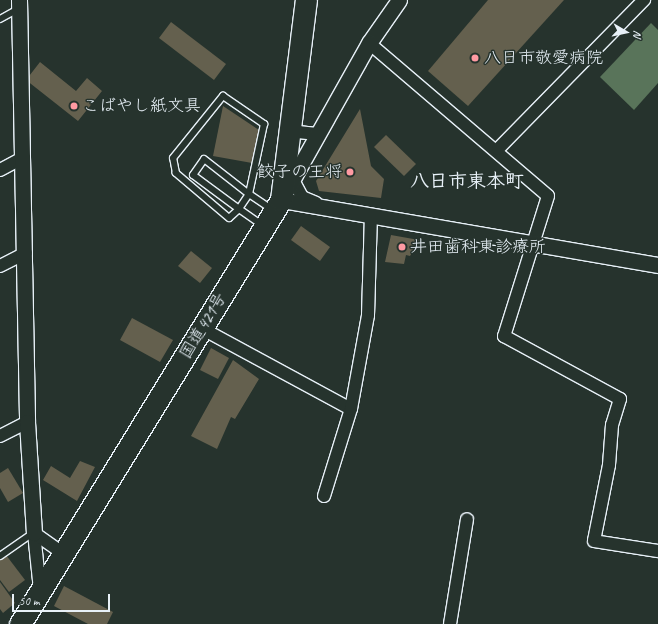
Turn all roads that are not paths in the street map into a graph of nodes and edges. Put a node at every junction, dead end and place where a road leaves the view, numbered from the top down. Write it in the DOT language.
graph roads {
  1 [pos="306,0"];
  2 [pos="399,0"];
  3 [pos="644,0"];
  4 [pos="19,4"];
  5 [pos="0,19"];
  6 [pos="369,43"];
  7 [pos="290,122"];
  8 [pos="317,134"];
  9 [pos="498,149"];
  10 [pos="24,157"];
  11 [pos="0,170"];
  12 [pos="292,178"];
  13 [pos="249,194"];
  14 [pos="319,204"];
  15 [pos="238,208"];
  16 [pos="273,212"];
  17 [pos="371,215"];
  18 [pos="536,242"];
  19 [pos="26,253"];
  20 [pos="658,265"];
  21 [pos="0,266"];
  22 [pos="201,328"];
  23 [pos="351,410"];
  24 [pos="27,422"];
  25 [pos="0,436"];
  26 [pos="324,496"];
  27 [pos="467,519"];
  28 [pos="34,533"];
  29 [pos="658,551"];
  30 [pos="63,553"];
  31 [pos="0,556"];
  32 [pos="40,590"];
  33 [pos="20,624"];
  34 [pos="450,624"];
  1 -- 7 [label="highway, 国道421号"];
  2 -- 6 [label="street"];
  3 -- 9 [label="street"];
  4 -- 5 [label="lane"];
  4 -- 10 [label="street"];
  6 -- 8 [label="street"];
  6 -- 9 [label="street"];
  7 -- 8 [label="street"];
  7 -- 16 [label="highway, 国道421号"];
  8 -- 12 [label="street"];
  9 -- 18 [label="street"];
  10 -- 11 [label="street"];
  10 -- 19 [label="street"];
  12 -- 14 [label="street"];
  12 -- 16 [label="street"];
  13 -- 15 [label="lane"];
  13 -- 15 [label="lane"];
  13 -- 15 [label="lane"];
  13 -- 16 [label="lane"];
  14 -- 16 [label="street"];
  14 -- 17 [label="street"];
  15 -- 16 [label="lane"];
  16 -- 22 [label="highway, 国道421号"];
  17 -- 18 [label="street"];
  17 -- 23 [label="street"];
  18 -- 20 [label="street"];
  18 -- 29 [label="street"];
  19 -- 21 [label="street"];
  19 -- 24 [label="street"];
  22 -- 23 [label="street"];
  22 -- 30 [label="highway, 国道421号"];
  23 -- 26 [label="street"];
  24 -- 25 [label="street"];
  24 -- 28 [label="street"];
  27 -- 34 [label="street"];
  28 -- 30 [label="street"];
  28 -- 31 [label="lane"];
  28 -- 32 [label="street"];
  30 -- 32 [label="highway, 国道421号"];
  32 -- 33 [label="highway, 国道421号"];
}
